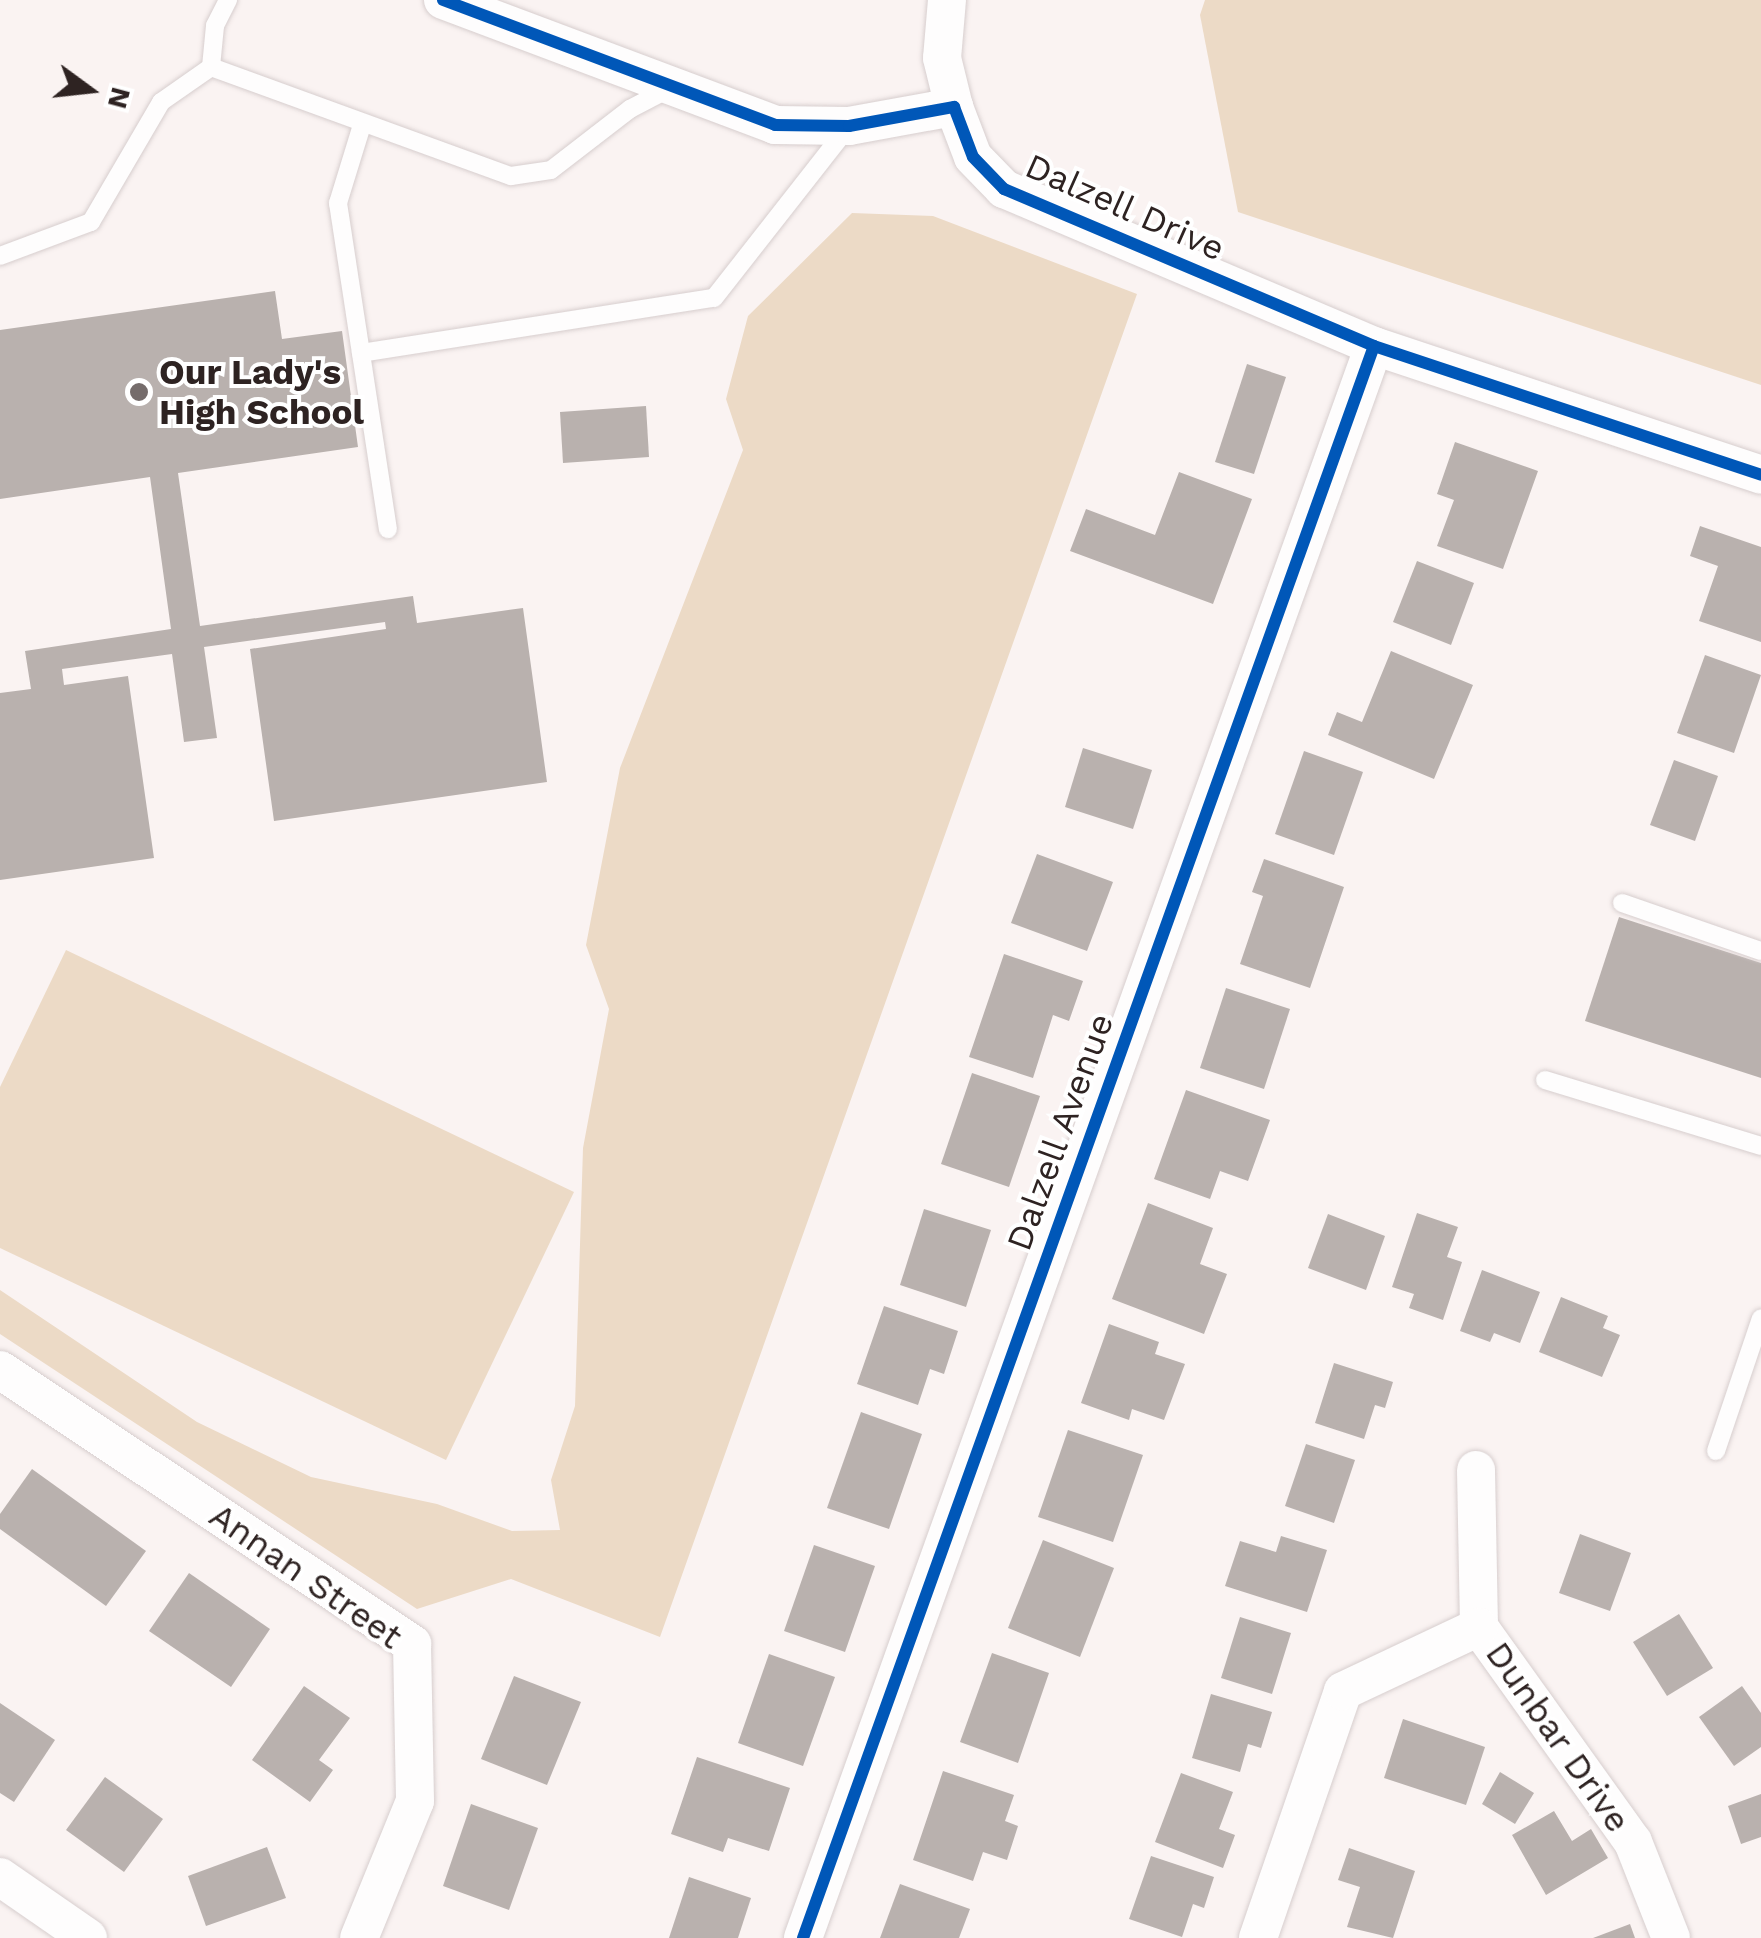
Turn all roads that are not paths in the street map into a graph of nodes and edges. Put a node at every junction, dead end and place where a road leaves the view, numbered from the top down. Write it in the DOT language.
graph roads {
  1 [pos="228,0"];
  2 [pos="443,0"];
  3 [pos="947,0"];
  4 [pos="211,67"];
  5 [pos="672,86"];
  6 [pos="954,107"];
  7 [pos="362,126"];
  8 [pos="849,126"];
  9 [pos="0,256"];
  10 [pos="1374,346"];
  11 [pos="361,353"];
  12 [pos="1761,475"];
  13 [pos="388,529"];
  14 [pos="1622,903"];
  15 [pos="1761,950"];
  16 [pos="1545,1080"];
  17 [pos="1761,1146"];
  18 [pos="1761,1318"];
  19 [pos="0,1370"];
  20 [pos="1716,1451"];
  21 [pos="1476,1470"];
  22 [pos="1480,1627"];
  23 [pos="0,1878"];
  24 [pos="88,1938"];
  25 [pos="359,1938"];
  26 [pos="803,1938"];
  27 [pos="1258,1938"];
  28 [pos="1671,1938"];
  1 -- 4 [label="lane"];
  2 -- 5 [label="street"];
  3 -- 6 [label="street, Dalzell Drive"];
  4 -- 7 [label="lane"];
  4 -- 9 [label="lane"];
  5 -- 7 [label="lane"];
  5 -- 8 [label="street"];
  6 -- 8 [label="street"];
  6 -- 10 [label="street, Dalzell Drive"];
  7 -- 11 [label="lane"];
  8 -- 11 [label="lane"];
  10 -- 12 [label="street, Dalzell Drive"];
  10 -- 26 [label="street, Dalzell Avenue"];
  11 -- 13 [label="lane"];
  14 -- 15 [label="lane"];
  16 -- 17 [label="lane"];
  18 -- 20 [label="lane"];
  19 -- 25 [label="street, Annan Street"];
  21 -- 22 [label="street, Dunbar Drive"];
  22 -- 27 [label="street"];
  22 -- 28 [label="street, Dunbar Drive"];
  23 -- 24 [label="street"];
}
